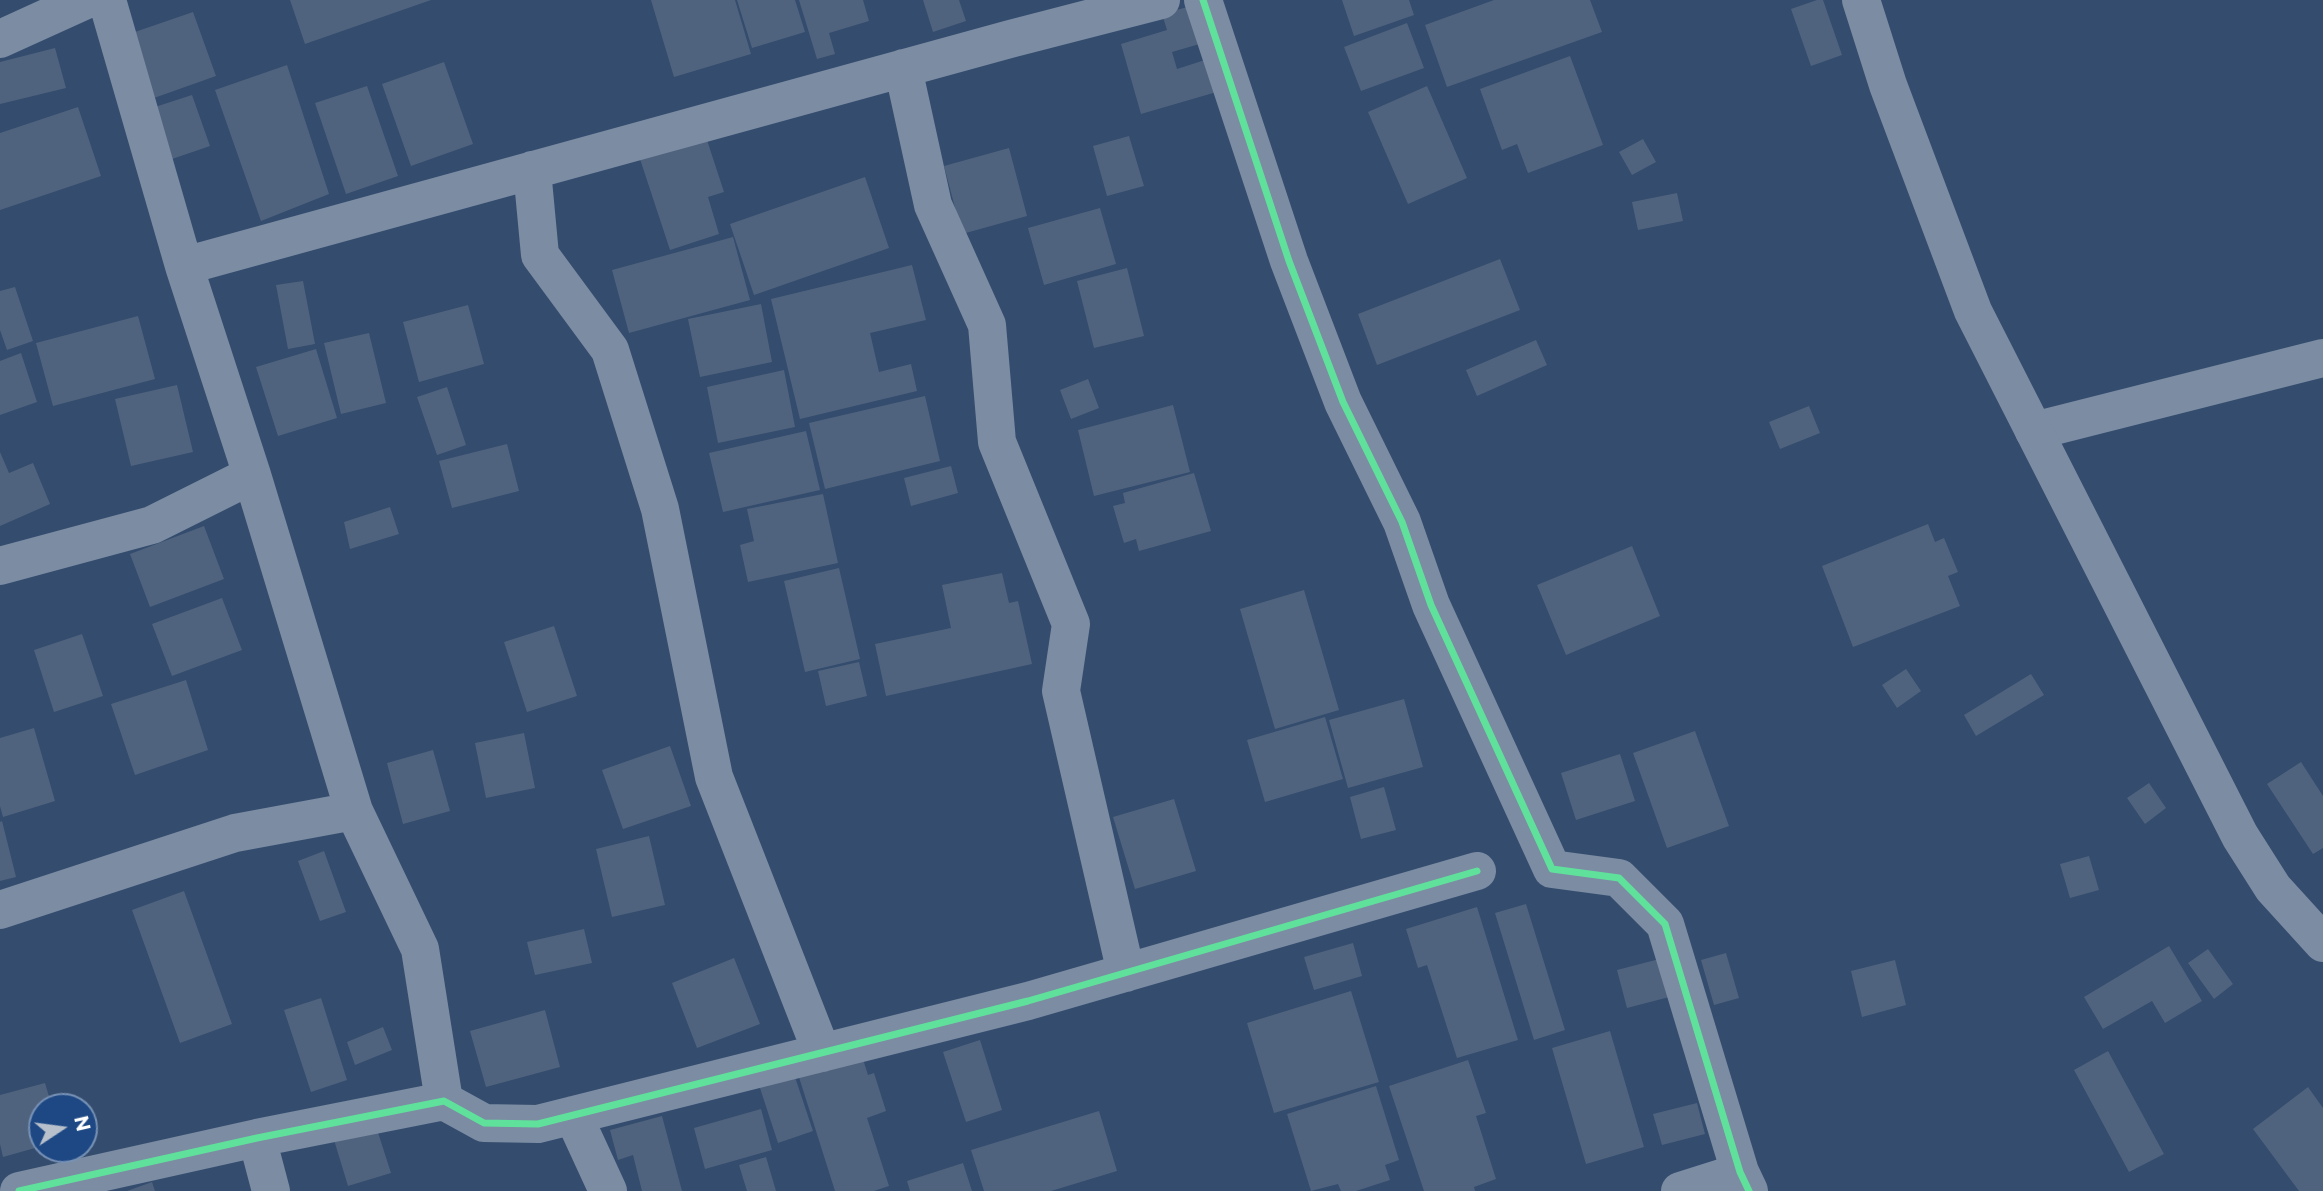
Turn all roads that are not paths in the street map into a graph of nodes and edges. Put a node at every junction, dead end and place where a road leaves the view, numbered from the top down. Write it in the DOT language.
graph roads {
  1 [pos="86,0"];
  2 [pos="107,0"];
  3 [pos="1161,0"];
  4 [pos="1203,0"];
  5 [pos="1861,0"];
  6 [pos="0,39"];
  7 [pos="903,68"];
  8 [pos="532,170"];
  9 [pos="184,266"];
  10 [pos="2323,358"];
  11 [pos="2034,431"];
  12 [pos="252,475"];
  13 [pos="0,566"];
  14 [pos="354,810"];
  15 [pos="1477,872"];
  16 [pos="0,910"];
  17 [pos="2323,943"];
  18 [pos="1126,973"];
  19 [pos="822,1053"];
  20 [pos="444,1101"];
  21 [pos="573,1115"];
  22 [pos="257,1138"];
  23 [pos="1745,1181"];
  24 [pos="19,1191"];
  25 [pos="271,1191"];
  26 [pos="608,1191"];
  27 [pos="1679,1191"];
  1 -- 6 [label="street"];
  2 -- 9 [label="street"];
  3 -- 7 [label="street"];
  4 -- 23 [label="street"];
  5 -- 11 [label="street"];
  7 -- 8 [label="street"];
  7 -- 18 [label="street"];
  8 -- 9 [label="street"];
  8 -- 19 [label="street"];
  9 -- 12 [label="street"];
  10 -- 11 [label="street"];
  11 -- 17 [label="street"];
  12 -- 13 [label="street"];
  12 -- 14 [label="street"];
  14 -- 16 [label="street"];
  14 -- 20 [label="street"];
  15 -- 18 [label="street"];
  18 -- 19 [label="street"];
  19 -- 21 [label="street"];
  20 -- 21 [label="street"];
  20 -- 22 [label="street"];
  21 -- 26 [label="street"];
  22 -- 24 [label="street"];
  22 -- 25 [label="street"];
  23 -- 27 [label="street"];
}
